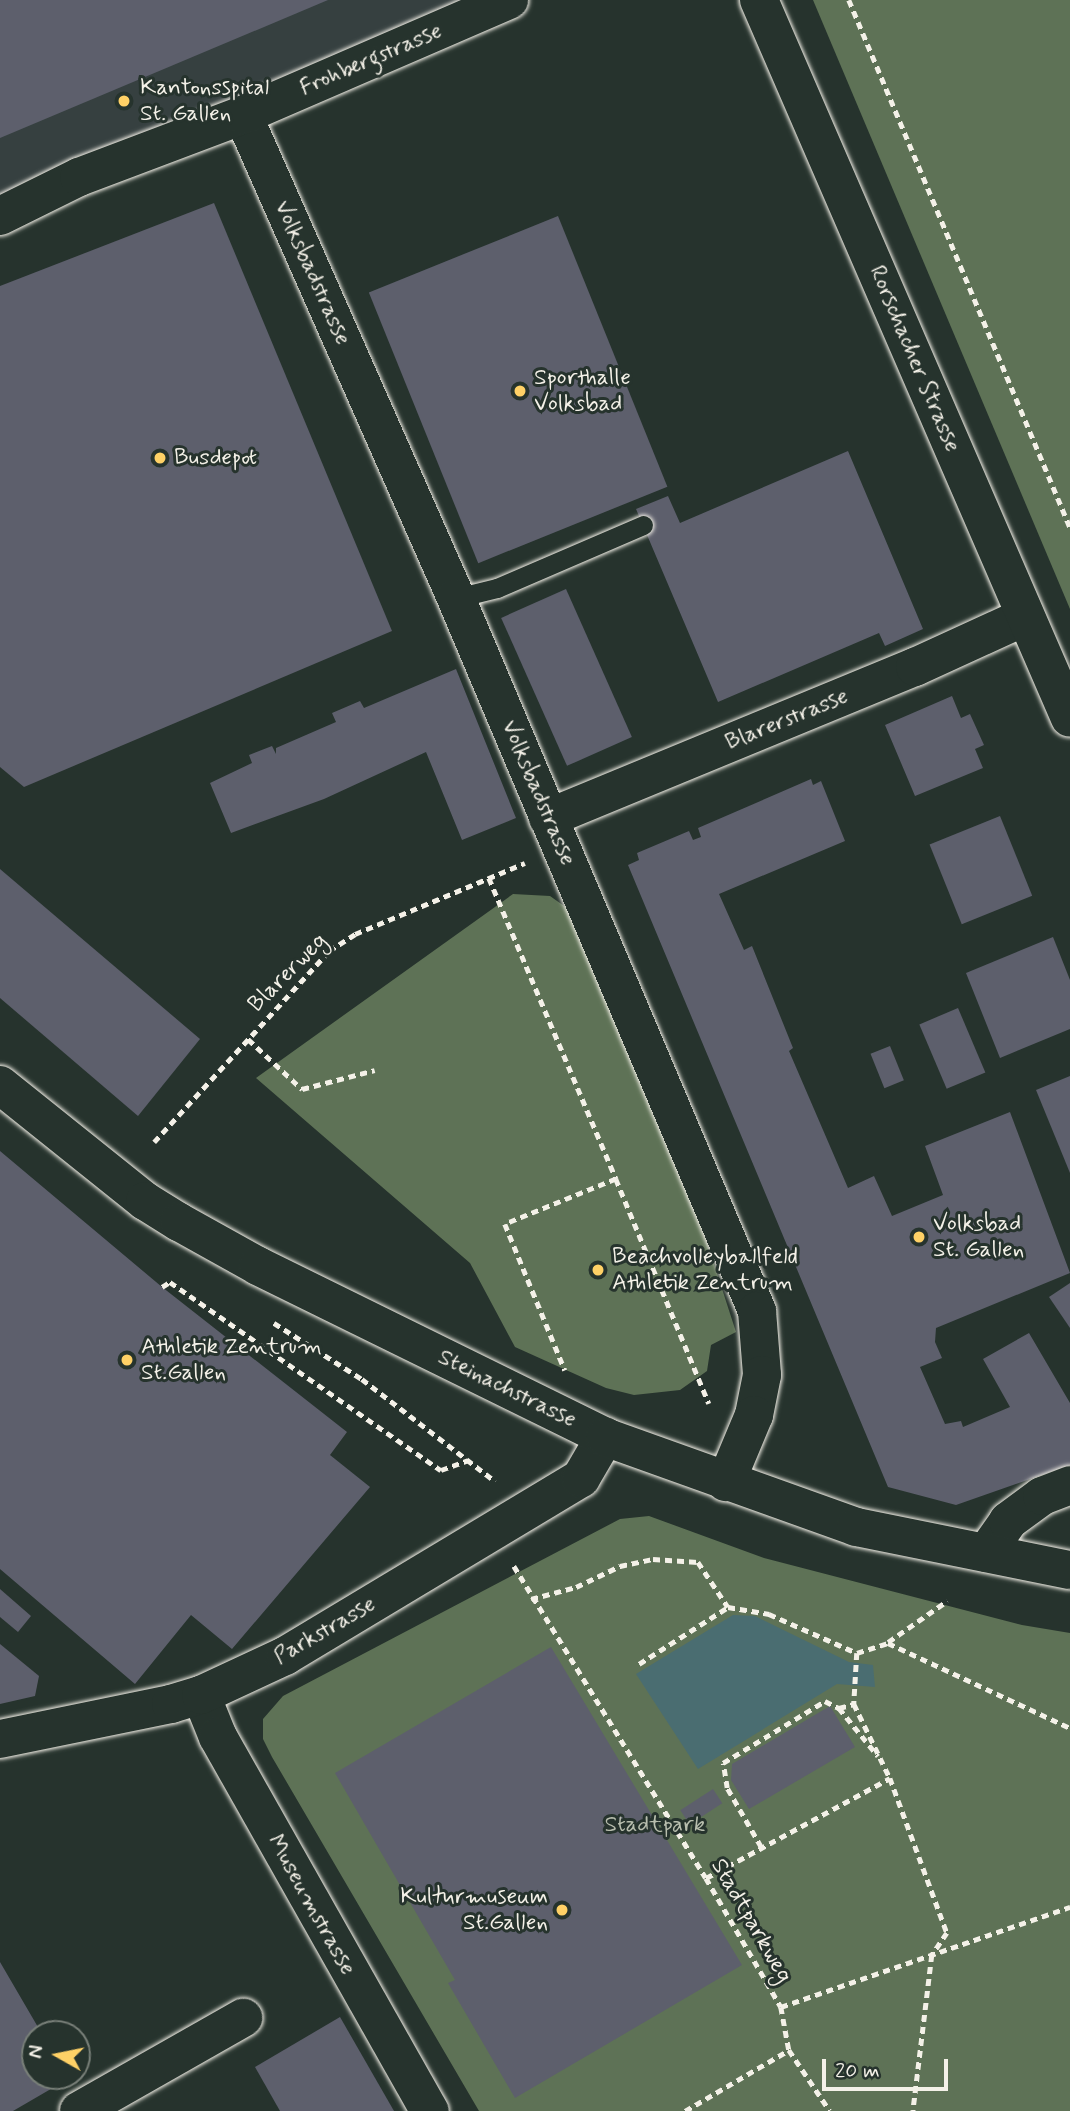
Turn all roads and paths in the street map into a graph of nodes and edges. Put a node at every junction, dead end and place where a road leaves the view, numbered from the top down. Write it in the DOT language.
graph roads {
  1 [pos="509,0"];
  2 [pos="759,0"];
  3 [pos="849,0"];
  4 [pos="243,115"];
  5 [pos="0,216"];
  6 [pos="643,525"];
  7 [pos="1070,527"];
  8 [pos="456,598"];
  9 [pos="1024,617"];
  10 [pos="1070,718"];
  11 [pos="554,833"];
  12 [pos="489,878"];
  13 [pos="248,1039"];
  14 [pos="375,1070"];
  15 [pos="0,1085"];
  16 [pos="154,1142"];
  17 [pos="616,1179"];
  18 [pos="162,1287"];
  19 [pos="269,1320"];
  20 [pos="562,1377"];
  21 [pos="709,1403"];
  22 [pos="606,1437"];
  23 [pos="468,1460"];
  24 [pos="726,1482"];
  25 [pos="1070,1485"];
  26 [pos="505,1489"];
  27 [pos="986,1553"];
  28 [pos="1070,1570"];
  29 [pos="519,1575"];
  30 [pos="531,1598"];
  31 [pos="947,1601"];
  32 [pos="728,1607"];
  33 [pos="887,1643"];
  34 [pos="858,1653"];
  35 [pos="639,1664"];
  36 [pos="201,1695"];
  37 [pos="854,1704"];
  38 [pos="839,1708"];
  39 [pos="1070,1728"];
  40 [pos="0,1739"];
  41 [pos="879,1757"];
  42 [pos="890,1778"];
  43 [pos="761,1847"];
  44 [pos="706,1878"];
  45 [pos="1070,1907"];
  46 [pos="932,1955"];
  47 [pos="780,2007"];
  48 [pos="243,2018"];
  49 [pos="789,2050"];
  50 [pos="79,2111"];
  51 [pos="430,2111"];
  52 [pos="685,2111"];
  53 [pos="830,2111"];
  54 [pos="913,2111"];
  1 -- 4 [label="street, Frohbergstrasse"];
  2 -- 9 [label="street, Rorschacher Strasse"];
  3 -- 7 [label="path"];
  4 -- 5 [label="street, Frohbergstrasse"];
  4 -- 8 [label="street, Volksbadstrasse"];
  6 -- 8 [label="lane"];
  8 -- 11 [label="street, Volksbadstrasse"];
  9 -- 10 [label="street, Rorschacher Strasse"];
  9 -- 11 [label="street, Blarerstrasse"];
  11 -- 12 [label="path, Blarerweg"];
  11 -- 24 [label="street, Volksbadstrasse"];
  12 -- 13 [label="path, Blarerweg"];
  12 -- 17 [label="path"];
  13 -- 14 [label="path"];
  13 -- 16 [label="path, Blarerweg"];
  15 -- 22 [label="street, Steinachstrasse"];
  17 -- 20 [label="path"];
  17 -- 21 [label="path"];
  18 -- 23 [label="path"];
  19 -- 23 [label="path"];
  22 -- 24 [label="street, Steinachstrasse"];
  22 -- 36 [label="street, Parkstrasse"];
  23 -- 26 [label="path"];
  24 -- 27 [label="street, Steinachstrasse"];
  25 -- 27 [label="street"];
  27 -- 28 [label="street, Steinachstrasse"];
  29 -- 30 [label="path, Stadtparkweg"];
  30 -- 32 [label="path"];
  30 -- 44 [label="path, Stadtparkweg"];
  31 -- 33 [label="path"];
  32 -- 34 [label="path"];
  32 -- 35 [label="path"];
  33 -- 34 [label="path"];
  33 -- 39 [label="path"];
  34 -- 37 [label="path"];
  36 -- 40 [label="street, Parkstrasse"];
  36 -- 51 [label="street, Museumstrasse"];
  37 -- 38 [label="path"];
  37 -- 41 [label="path"];
  38 -- 41 [label="path"];
  38 -- 43 [label="path"];
  41 -- 42 [label="path"];
  42 -- 43 [label="path"];
  42 -- 46 [label="path"];
  43 -- 44 [label="path"];
  44 -- 47 [label="path, Stadtparkweg"];
  45 -- 46 [label="path"];
  46 -- 47 [label="path"];
  46 -- 54 [label="path"];
  47 -- 49 [label="path, Stadtparkweg"];
  48 -- 50 [label="street"];
  49 -- 52 [label="path"];
  49 -- 53 [label="path, Stadtparkweg"];
}
